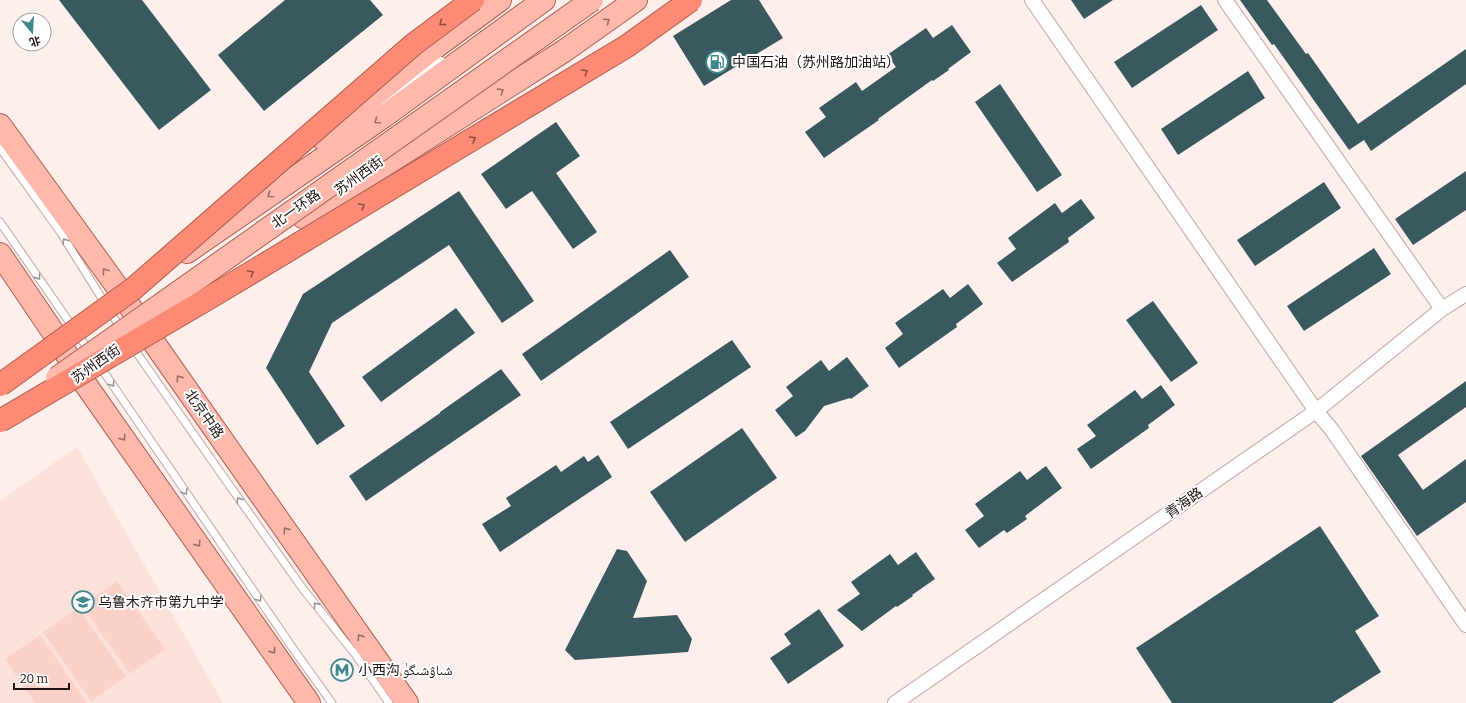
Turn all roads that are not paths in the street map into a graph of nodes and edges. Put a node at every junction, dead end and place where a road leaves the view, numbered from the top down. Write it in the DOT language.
graph roads {
  1 [pos="473,0"];
  2 [pos="500,0"];
  3 [pos="534,0"];
  4 [pos="544,0"];
  5 [pos="592,0"];
  6 [pos="599,0"];
  7 [pos="636,0"];
  8 [pos="691,0"];
  9 [pos="1032,0"];
  10 [pos="1225,0"];
  11 [pos="0,125"];
  12 [pos="322,138"];
  13 [pos="0,148"];
  14 [pos="303,217"];
  15 [pos="0,222"];
  16 [pos="0,254"];
  17 [pos="118,292"];
  18 [pos="1466,294"];
  19 [pos="1442,309"];
  20 [pos="63,329"];
  21 [pos="137,335"];
  22 [pos="97,363"];
  23 [pos="0,372"];
  24 [pos="79,375"];
  25 [pos="0,384"];
  26 [pos="1316,411"];
  27 [pos="0,418"];
  28 [pos="0,421"];
  29 [pos="0,432"];
  30 [pos="1466,625"];
  31 [pos="309,703"];
  32 [pos="332,703"];
  33 [pos="389,703"];
  34 [pos="407,703"];
  35 [pos="895,703"];
  1 -- 17 [label="highway, one-way, bridge"];
  2 -- 12 [label="main road"];
  3 -- 12 [label="main road"];
  4 -- 17 [label="main road, 北一环路, one-way, bridge"];
  5 -- 27 [label="main road, 北一环路, bridge"];
  6 -- 14 [label="main road, 苏州西街"];
  14 -- 7 [label="main road, one-way"];
  28 -- 8 [label="highway, one-way, bridge"];
  9 -- 26 [label="street"];
  10 -- 19 [label="street"];
  17 -- 11 [label="main road, 北京中路, one-way"];
  12 -- 17 [label="main road"];
  17 -- 13 [label="lane, one-way"];
  14 -- 21 [label="main road, 苏州西街"];
  15 -- 20 [label="lane, one-way"];
  16 -- 20 [label="main road"];
  17 -- 20 [label="main road"];
  17 -- 21 [label="main road, 北京中路"];
  17 -- 25 [label="highway, 北一环路, bridge"];
  18 -- 19 [label="street, 青海路"];
  19 -- 26 [label="street, 青海路"];
  20 -- 22 [label="lane"];
  20 -- 23 [label="main road"];
  20 -- 24 [label="main road"];
  21 -- 22 [label="main road, 苏州西街"];
  33 -- 21 [label="lane, one-way"];
  34 -- 21 [label="main road, 北京中路, one-way"];
  22 -- 24 [label="main road, 苏州西街"];
  22 -- 32 [label="lane, one-way"];
  24 -- 29 [label="main road, 苏州西街"];
  24 -- 31 [label="main road, one-way"];
  26 -- 30 [label="street"];
  26 -- 35 [label="street, 青海路"];
}
